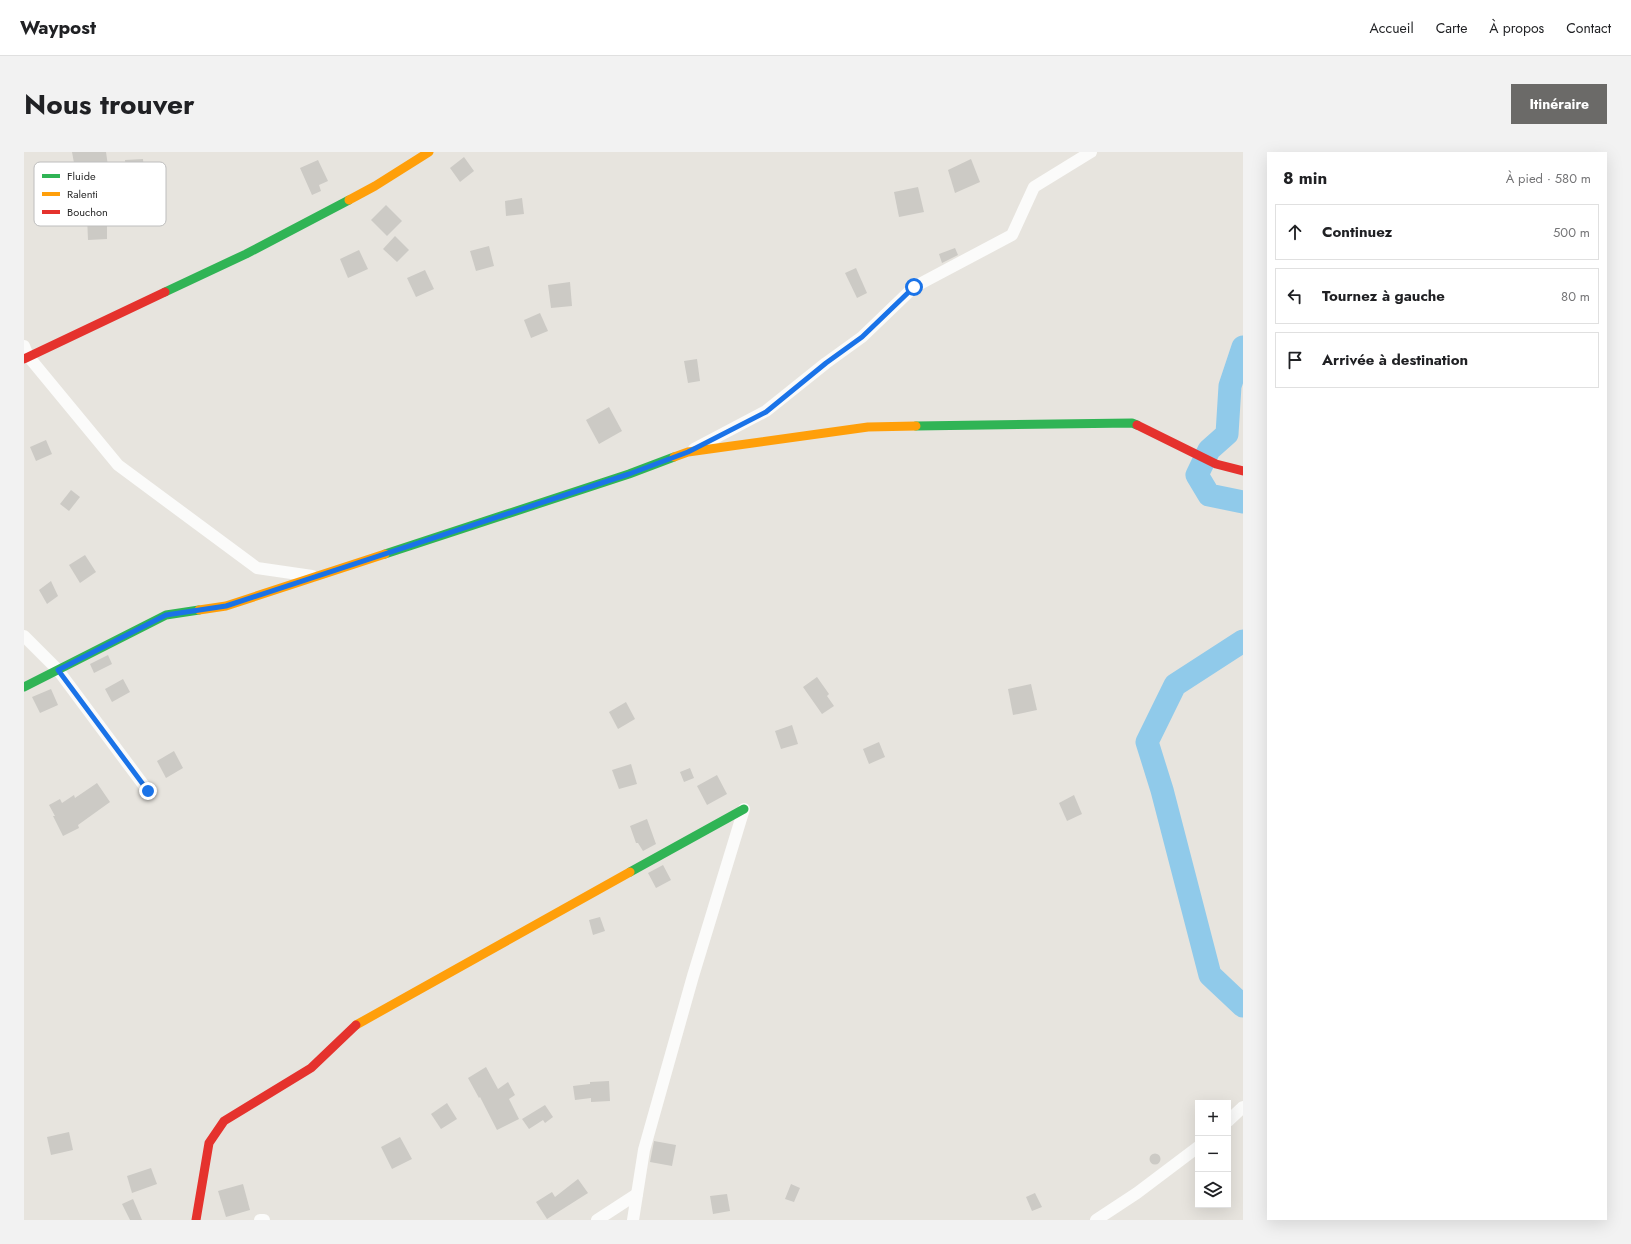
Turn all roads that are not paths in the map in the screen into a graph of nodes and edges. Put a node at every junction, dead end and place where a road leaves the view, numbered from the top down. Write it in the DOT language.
graph roads {
  1 [pos="429,152"];
  2 [pos="1091,152"];
  3 [pos="26,354"];
  4 [pos="688,452"];
  5 [pos="1243,471"];
  6 [pos="315,577"];
  7 [pos="24,636"];
  8 [pos="58,670"];
  9 [pos="24,687"];
  10 [pos="148,791"];
  11 [pos="744,809"];
  12 [pos="1243,1107"];
  13 [pos="1231,1118"];
  14 [pos="1195,1149"];
  15 [pos="637,1194"];
  16 [pos="196,1220"];
  17 [pos="260,1220"];
  18 [pos="264,1220"];
  19 [pos="597,1220"];
  20 [pos="633,1220"];
  21 [pos="1096,1220"];
  1 -- 3 [label="street"];
  2 -- 4 [label="street"];
  3 -- 6 [label="street"];
  4 -- 5 [label="street"];
  4 -- 6 [label="street"];
  6 -- 8 [label="street"];
  7 -- 8 [label="street"];
  8 -- 9 [label="street"];
  8 -- 10 [label="street"];
  11 -- 15 [label="street"];
  11 -- 16 [label="street"];
  12 -- 13 [label="street"];
  14 -- 21 [label="street"];
  15 -- 19 [label="street"];
  15 -- 20 [label="street"];
  17 -- 18 [label="street"];
}
